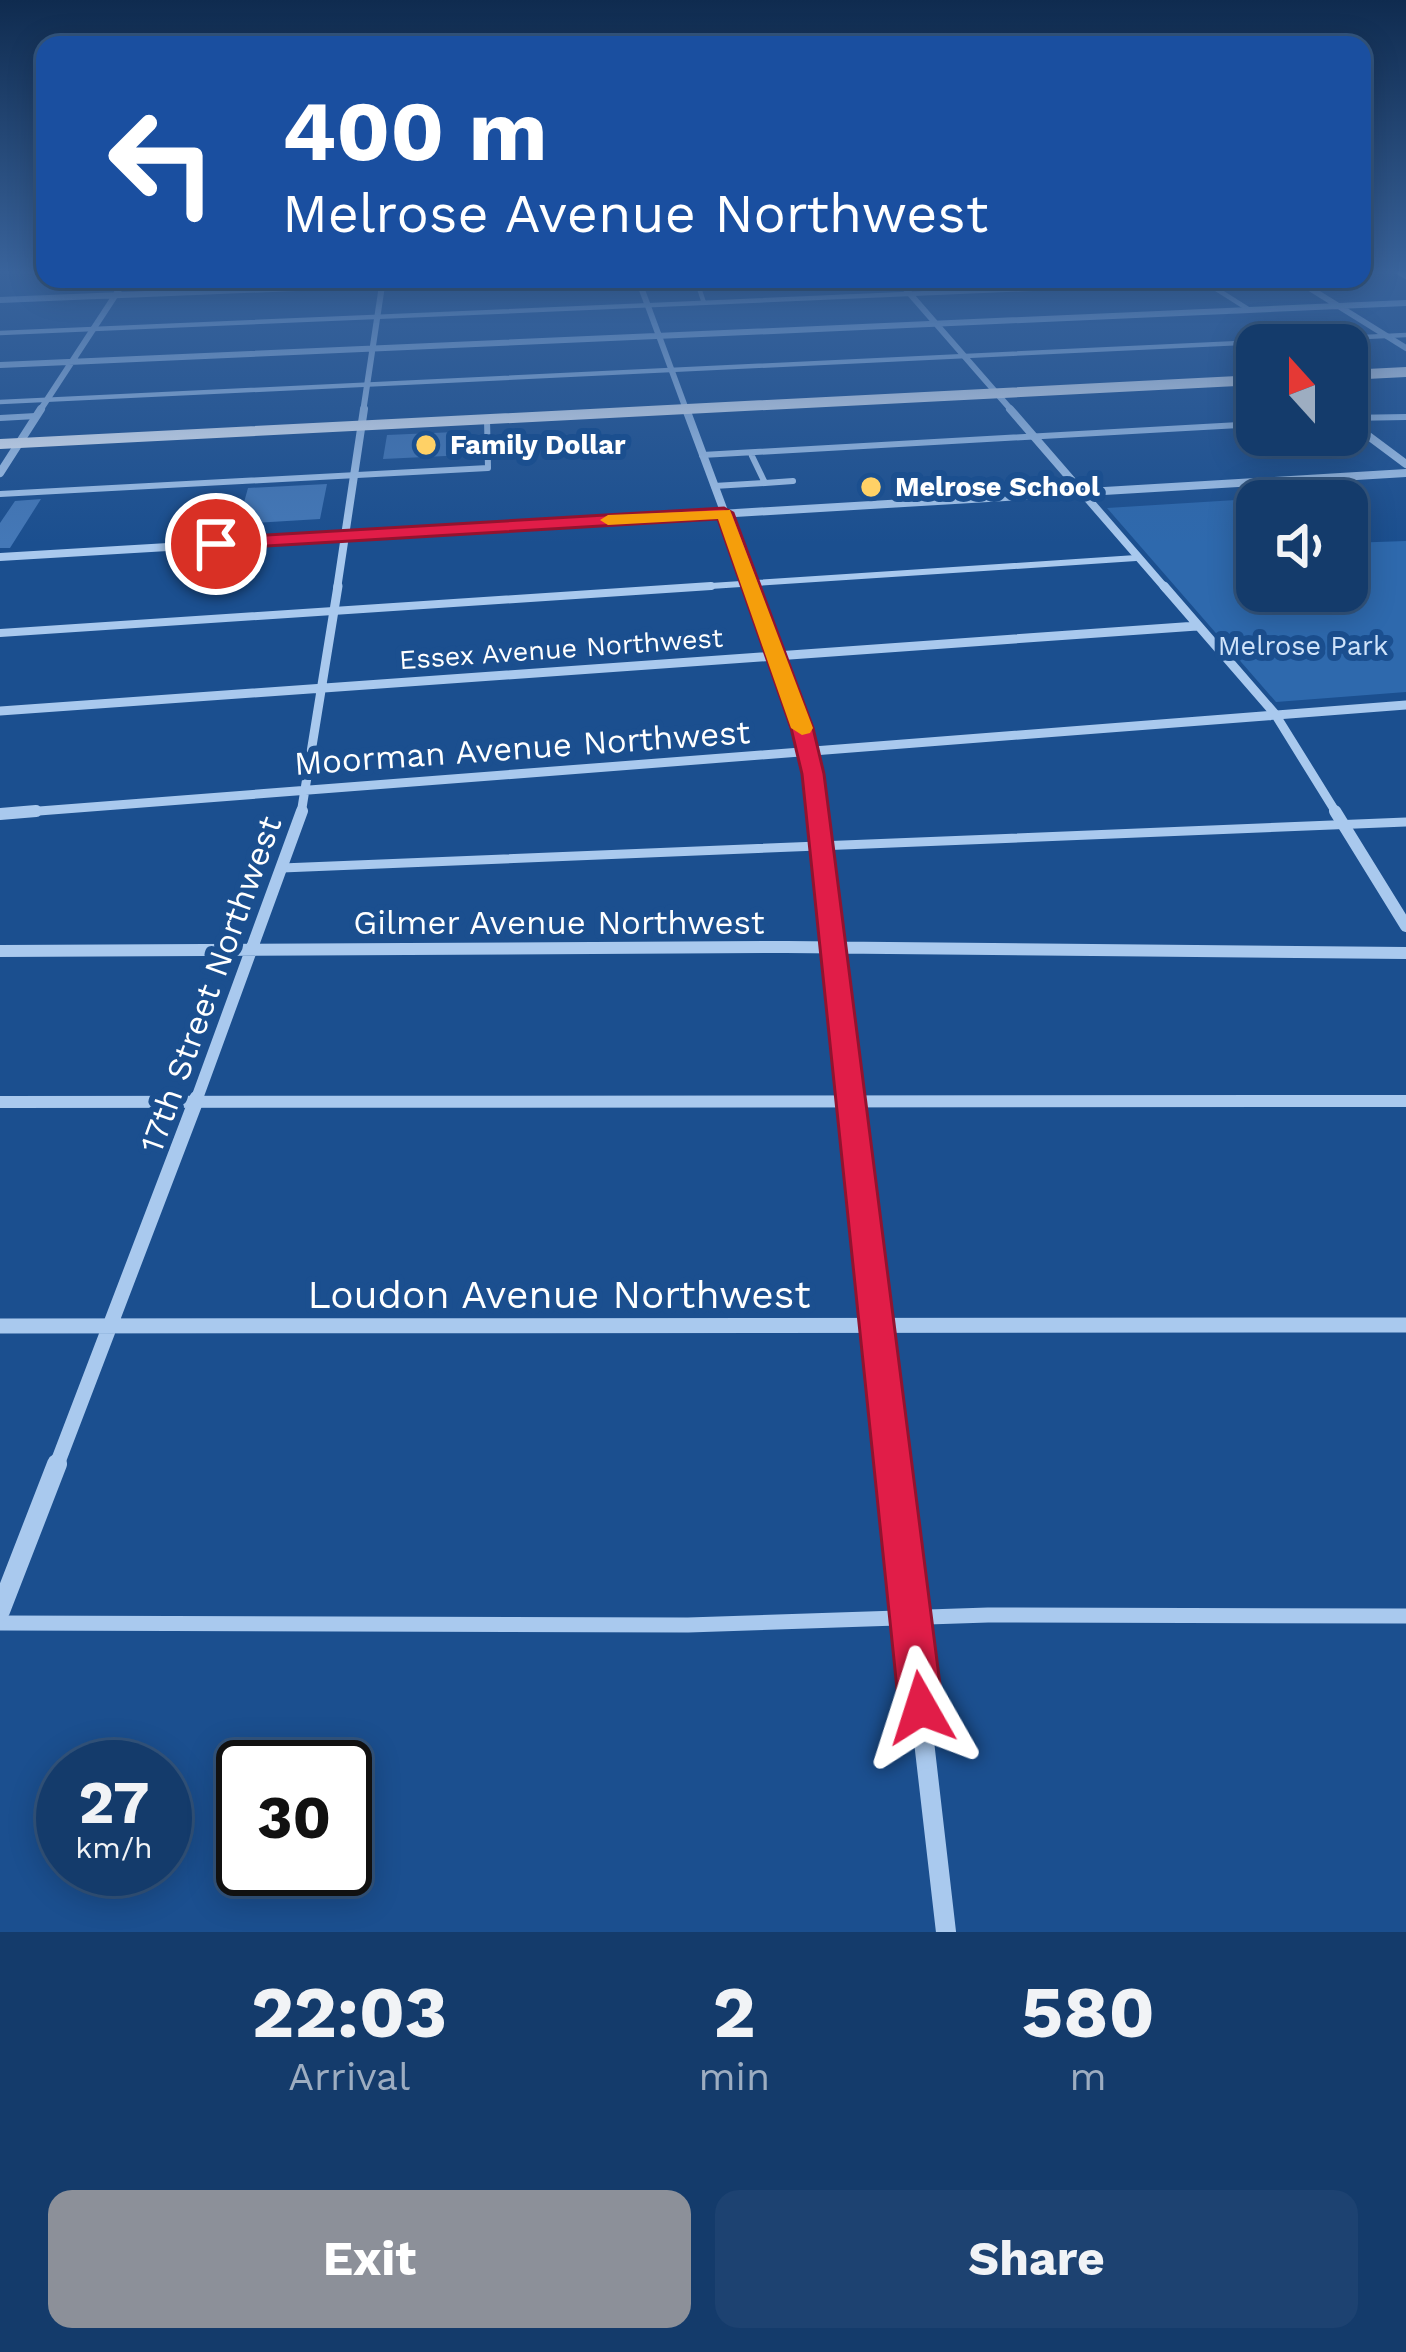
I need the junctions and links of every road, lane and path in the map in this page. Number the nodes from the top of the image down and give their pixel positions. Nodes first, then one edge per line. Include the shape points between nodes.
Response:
1 (68, 362) edge
2 (72, 362) edge
3 (372, 362) edge
4 (670, 362) edge
5 (836, 362) edge
6 (969, 362) edge
7 (0, 365) edge
8 (673, 370) junction
9 (1406, 372) edge
10 (1368, 375) edge
11 (1236, 381) edge
12 (368, 384) junction
13 (994, 393) junction
14 (46, 400) junction
15 (0, 402) edge
16 (683, 409) junction
17 (36, 416) junction
18 (1406, 417) edge
19 (0, 418) edge
20 (1368, 418) edge
21 (487, 419) junction
22 (1236, 425) edge
23 (361, 426) junction
24 (1368, 435) edge
25 (1034, 436) junction
26 (9, 444) edge
27 (702, 454) junction
28 (752, 456) dead end
29 (1406, 464) edge
30 (0, 473) edge
31 (1406, 473) edge
32 (356, 476) junction
33 (794, 482) dead end
34 (766, 483) junction
35 (714, 486) junction
36 (1081, 492) junction
37 (0, 494) edge
38 (724, 513) junction
39 (346, 536) junction
40 (0, 556) edge
41 (1136, 558) junction
42 (750, 584) junction
43 (334, 611) junction
44 (1197, 626) junction
45 (0, 633) edge
46 (776, 655) junction
47 (325, 687) junction
48 (1406, 705) edge
49 (0, 711) edge
50 (1274, 714) junction
51 (808, 752) junction
52 (308, 791) junction
53 (0, 814) edge
54 (1406, 822) edge
55 (1344, 825) junction
56 (823, 846) junction
57 (282, 868) junction
58 (1406, 926) edge
59 (833, 948) junction
60 (250, 950) junction
61 (0, 951) edge
62 (1406, 952) edge
63 (195, 1101) junction
64 (1406, 1101) edge
65 (0, 1102) edge
66 (852, 1102) junction
67 (1406, 1324) edge
68 (0, 1326) edge
69 (108, 1326) junction
70 (878, 1327) junction
71 (0, 1611) edge
72 (1406, 1616) edge
73 (911, 1618) junction
74 (0, 1623) edge
75 (946, 1932) edge

1 - 7 street
2 - 14 street
3 - 12 street, 17th Street Northwest
4 - 8 street
5 - 8 lane
6 - 13 street
8 - 12 lane
8 - 16 street
9 - 10 main road
11 - 13 main road
12 - 14 lane
12 - 23 street, 17th Street Northwest
13 - 16 main road
13 - 25 street
14 - 15 lane
14 - 17 street
16 - 21 main road
16 - 27 street
17 - 19 lane
17 - 26 street
18 - 20 lane
21 - 23 main road
21 - 32 lane via 488,468
22 - 25 lane
23 - 26 main road
23 - 32 street, 17th Street Northwest
24 - 29 street
25 - 27 lane
25 - 36 street
26 - 30 street
27 - 35 street
28 - 34 lane
31 - 36 street
32 - 37 lane
32 - 39 street, 17th Street Northwest
33 - 34 lane
34 - 35 lane
35 - 38 street
36 - 38 street
36 - 41 street
38 - 39 street
38 - 42 street
39 - 40 street
39 - 43 street, 17th Street Northwest
41 - 42 lane
41 - 44 street
42 - 43 lane
42 - 46 street
43 - 45 lane
43 - 47 street, 17th Street Northwest
44 - 46 street, Essex Avenue Northwest
44 - 50 street
46 - 47 street, Essex Avenue Northwest
46 - 51 street
47 - 49 street, Essex Avenue Northwest
47 - 52 street, 17th Street Northwest
48 - 50 street, Moorman Avenue Northwest
50 - 51 street, Moorman Avenue Northwest
50 - 55 street
51 - 52 street, Moorman Avenue Northwest
51 - 56 street
52 - 53 street, Moorman Avenue Northwest
52 - 57 street, 17th Street Northwest
54 - 55 lane
55 - 56 lane
55 - 58 street
56 - 57 lane
56 - 59 street
57 - 60 street, 17th Street Northwest
59 - 60 street, Gilmer Avenue Northwest
59 - 62 street, Gilmer Avenue Northwest
59 - 66 street
60 - 61 street, Gilmer Avenue Northwest
60 - 63 street, 17th Street Northwest
63 - 65 lane
63 - 66 lane
63 - 69 street, 17th Street Northwest
64 - 66 lane
66 - 70 street
67 - 70 street, Loudon Avenue Northwest
68 - 69 street, Loudon Avenue Northwest
69 - 70 street, Loudon Avenue Northwest
69 - 71 street, 17th Street Northwest
70 - 73 street
72 - 73 lane
73 - 74 lane
73 - 75 street

